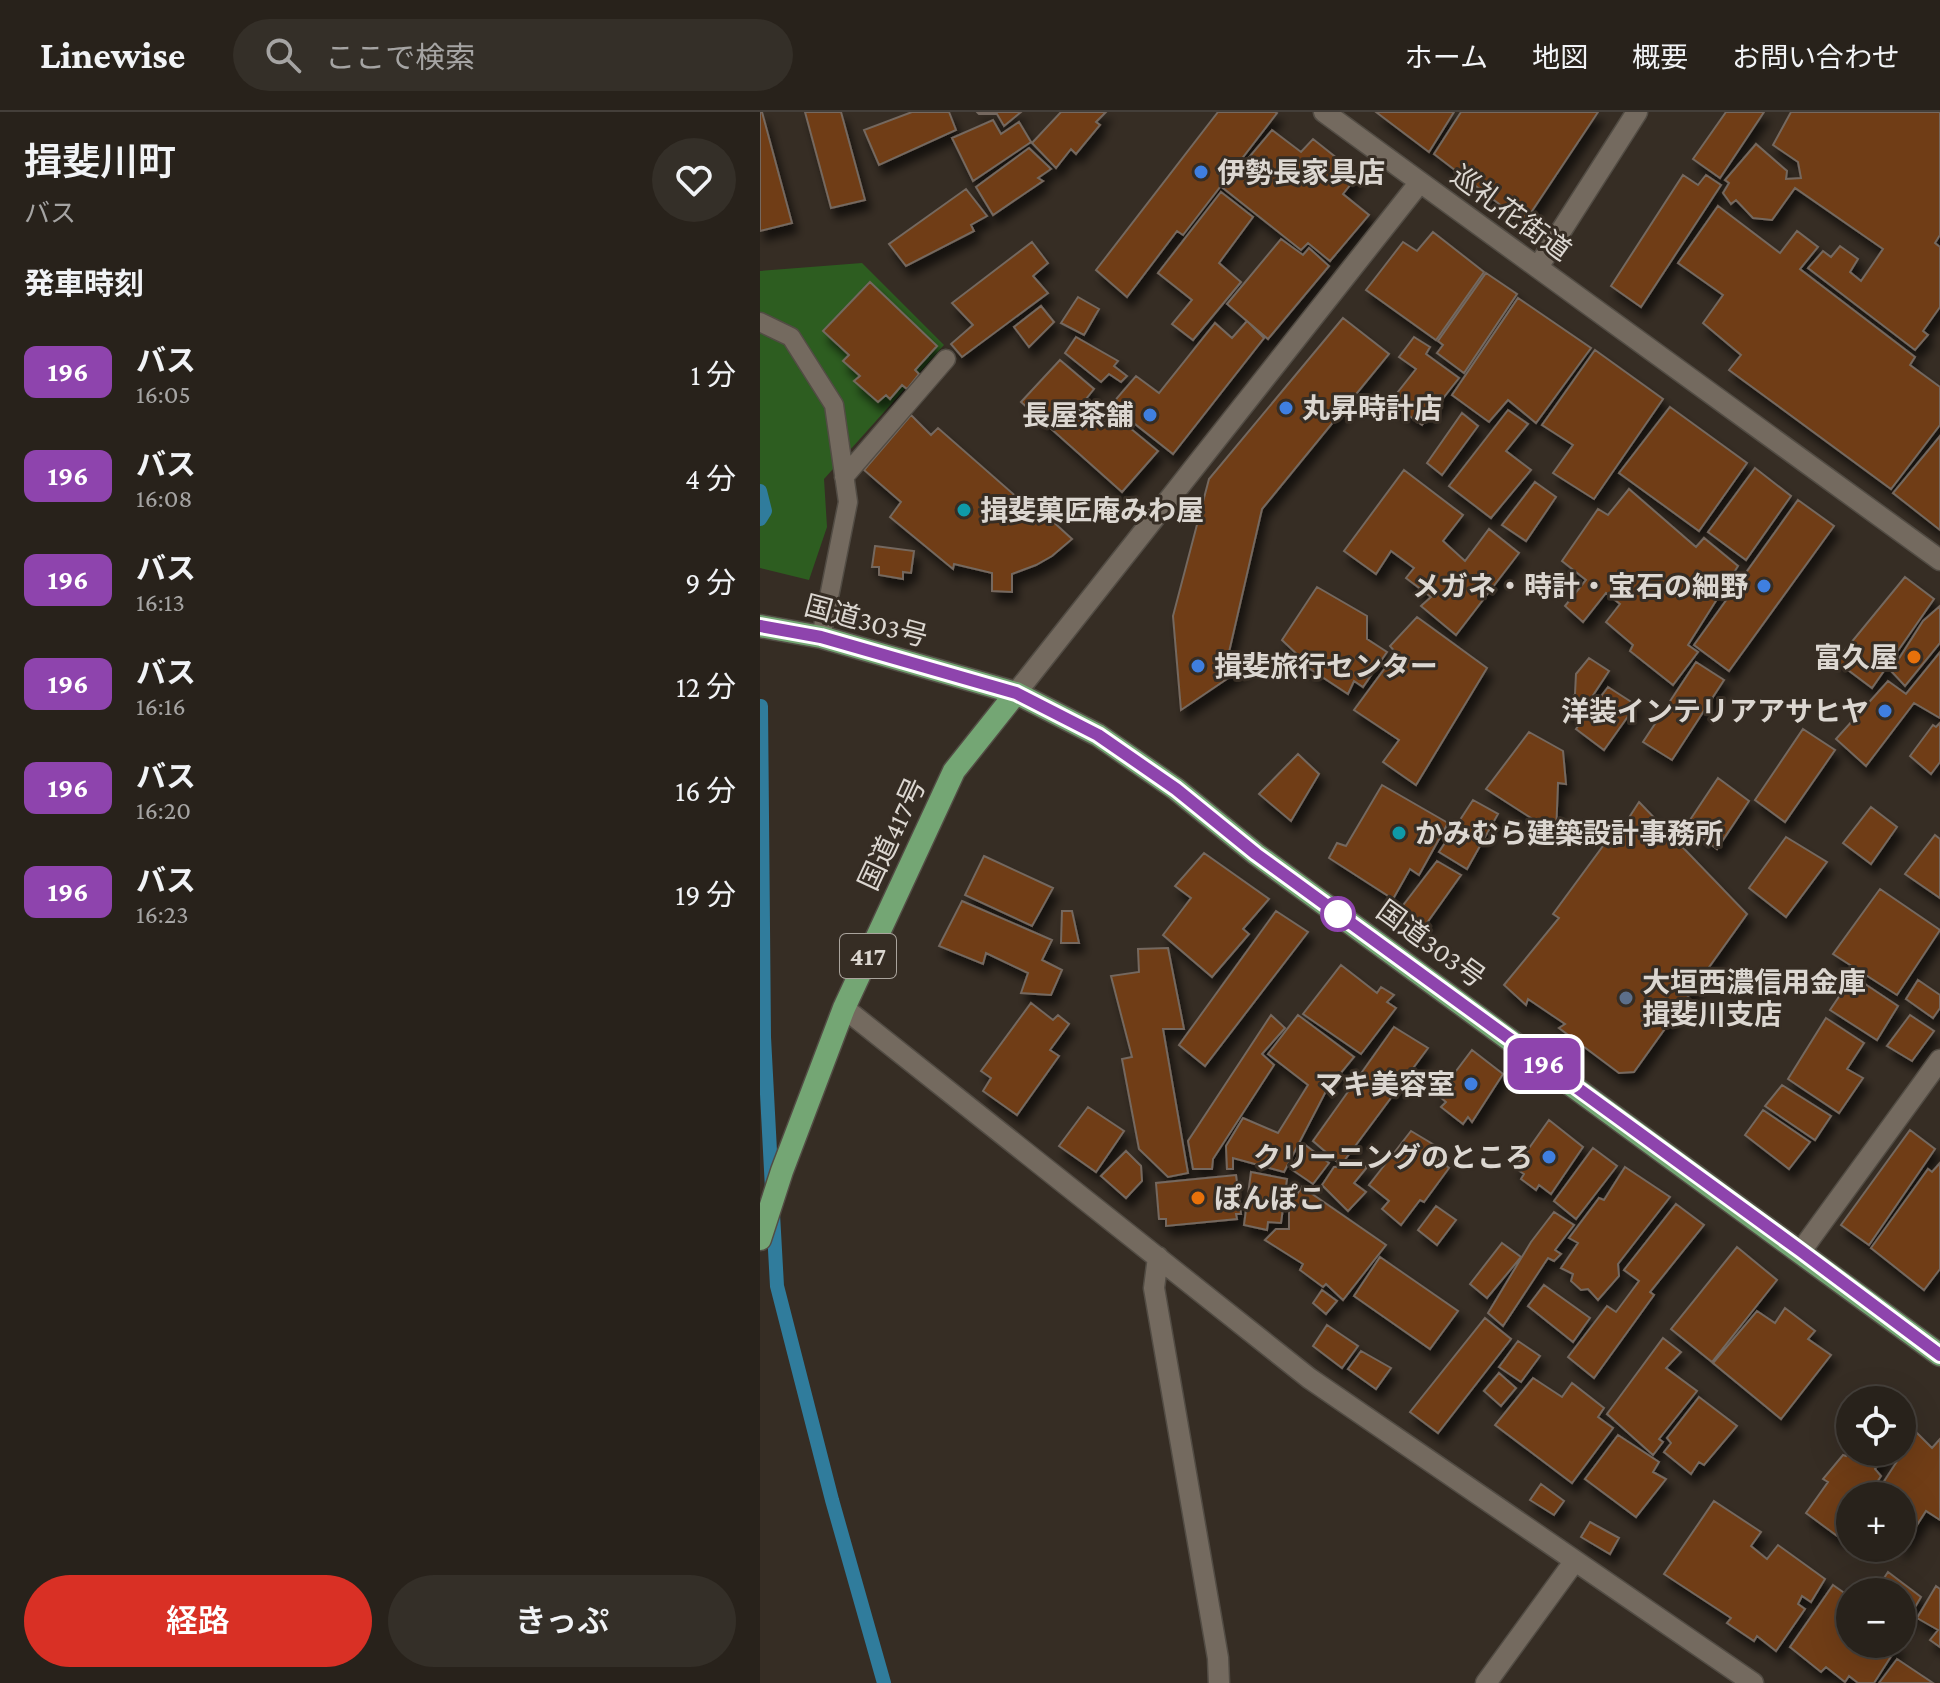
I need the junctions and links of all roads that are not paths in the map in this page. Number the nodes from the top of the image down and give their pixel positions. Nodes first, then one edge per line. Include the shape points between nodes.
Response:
1 (1324, 112) edge
2 (1637, 112) edge
3 (1420, 182) junction
4 (1538, 267) junction
5 (760, 322) edge
6 (946, 359) dead end
7 (844, 477) junction
8 (1940, 560) edge
9 (760, 626) edge
10 (821, 637) junction
11 (1016, 693) junction
12 (844, 1008) junction
13 (1940, 1060) edge
14 (760, 1239) edge
15 (1801, 1251) junction
16 (1158, 1257) junction
17 (1940, 1355) edge
18 (1574, 1562) junction
19 (1219, 1683) edge
20 (1486, 1683) edge
21 (1753, 1683) edge

1 - 3 street
2 - 4 street
3 - 4 street, 巡礼花街道
3 - 11 street, 巡礼花街道
4 - 8 street, 巡礼花街道
5 - 7 lane via 791,337 834,405
6 - 7 lane
7 - 10 lane via 848,502
9 - 10 highway, 国道303号
10 - 11 highway, 国道303号
11 - 12 highway, 国道417号 / 417 via 954,771
11 - 15 highway, 国道303号 via 1098,735 1176,789 1256,854
12 - 14 highway, 国道417号 / 417
12 - 16 street
13 - 15 street
15 - 17 highway, 国道303号
16 - 18 street via 1309,1378
16 - 19 street via 1154,1288
18 - 20 street
18 - 21 street

